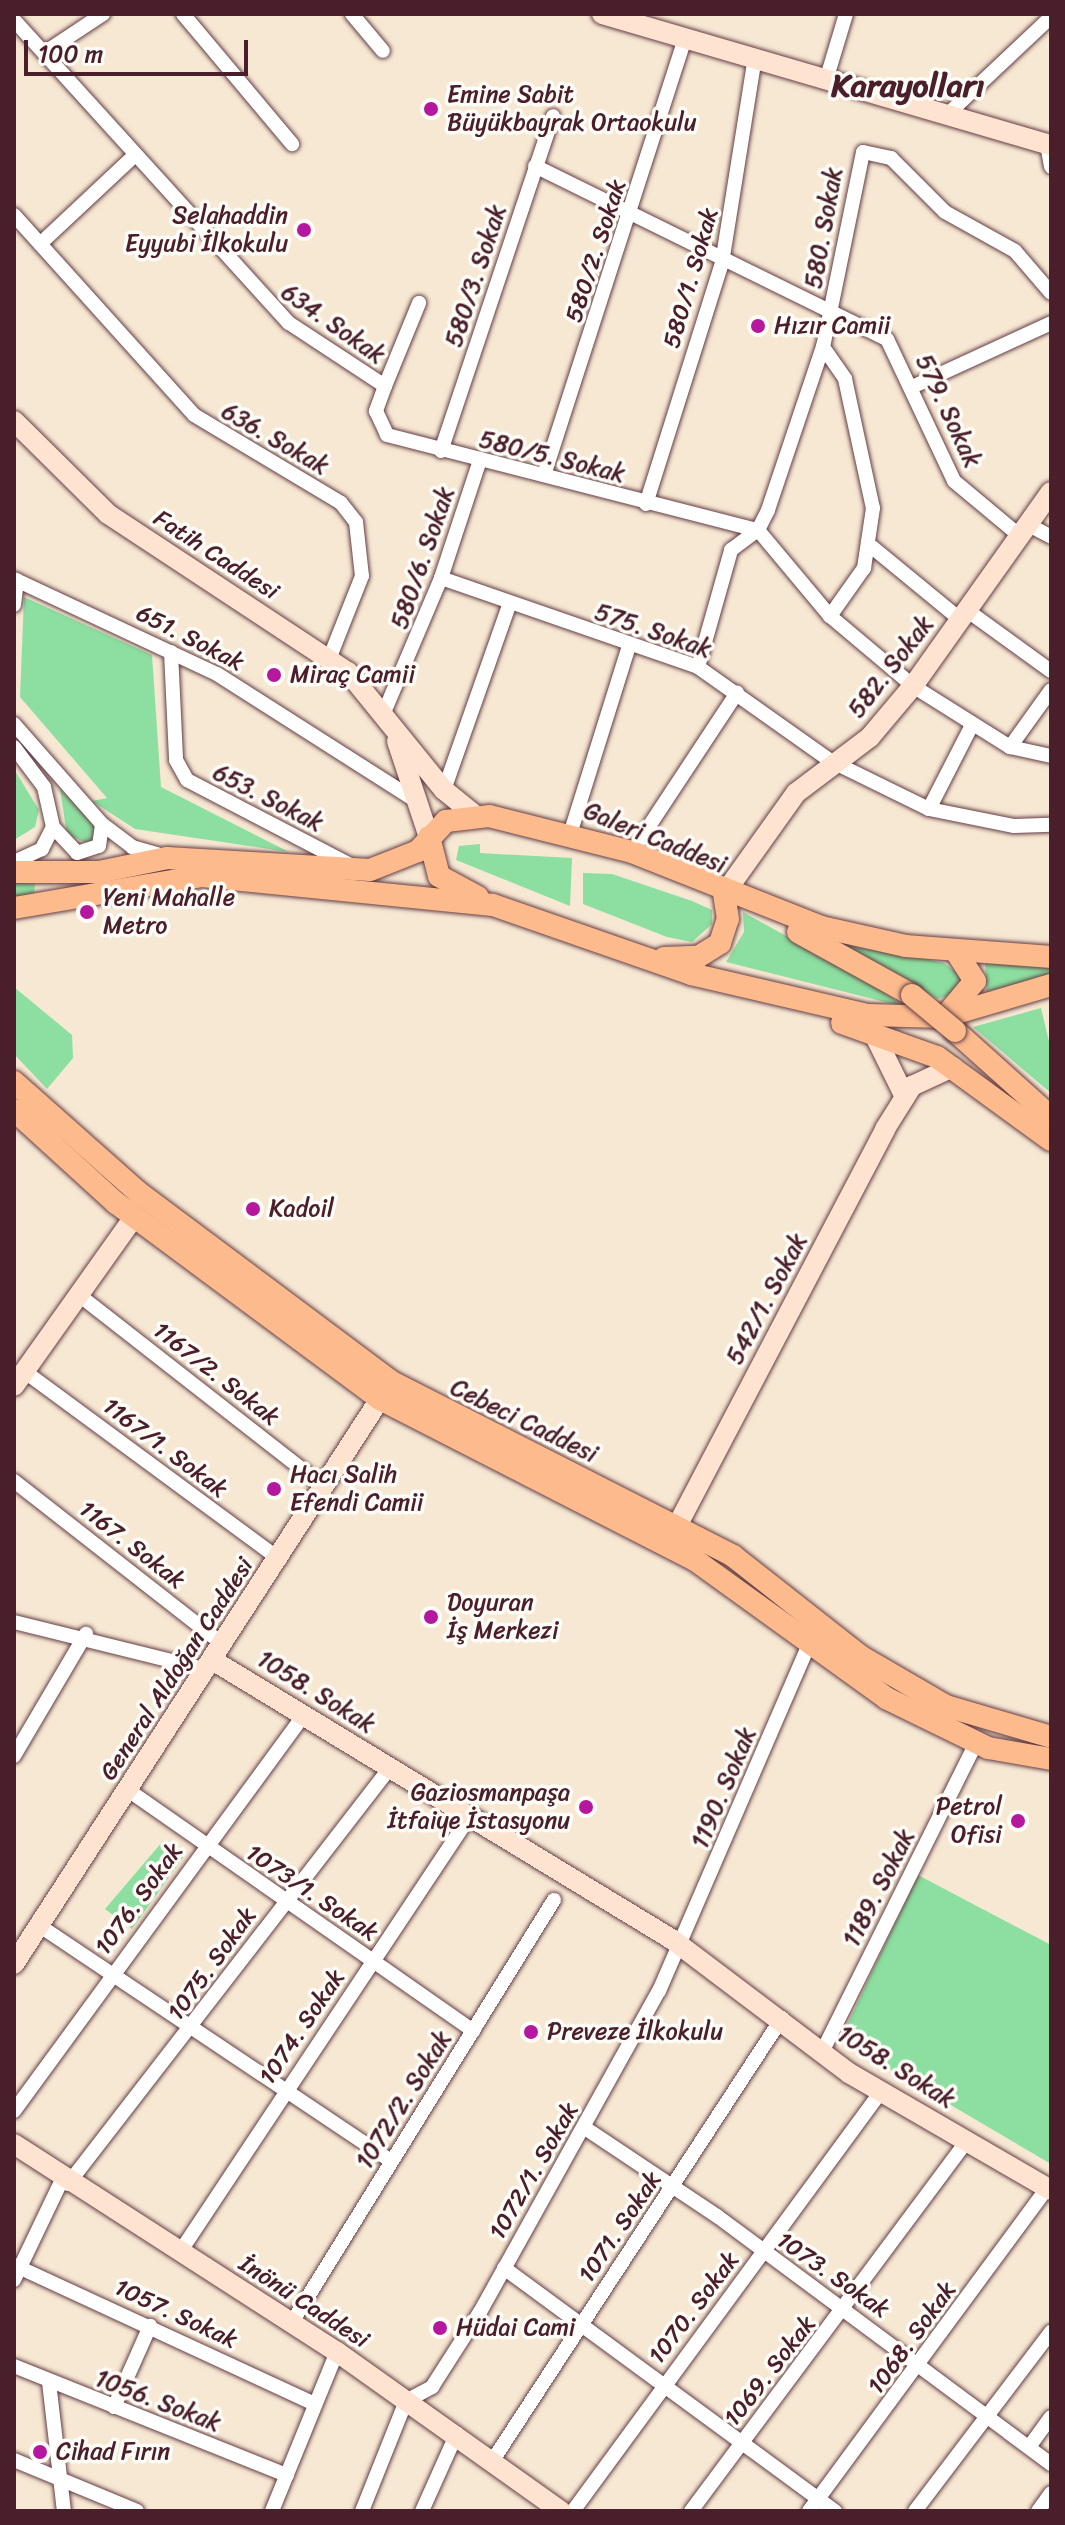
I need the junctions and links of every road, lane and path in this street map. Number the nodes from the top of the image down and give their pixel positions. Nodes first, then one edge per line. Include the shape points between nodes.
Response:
1 (103, 14) edge
2 (183, 14) edge
3 (352, 14) edge
4 (846, 14) edge
5 (612, 16) edge
6 (1051, 17) edge
7 (14, 20) edge
8 (685, 39) junction
9 (383, 51) dead end
10 (44, 53) junction
11 (755, 58) junction
12 (827, 77) junction
13 (949, 113) junction
14 (553, 116) dead end
15 (292, 144) dead end
16 (1049, 144) edge
17 (133, 157) junction
18 (535, 166) junction
19 (1051, 167) edge
20 (14, 215) edge
21 (632, 217) junction
22 (40, 244) junction
23 (722, 263) junction
24 (1051, 293) edge
25 (419, 303) dead end
26 (832, 315) junction
27 (1051, 323) edge
28 (823, 347) junction
29 (385, 386) junction
30 (912, 387) junction
31 (14, 422) edge
32 (441, 451) junction
33 (479, 463) junction
34 (544, 475) junction
35 (1051, 492) edge
36 (646, 504) junction
37 (758, 530) junction
38 (1024, 530) junction
39 (1051, 537) edge
40 (872, 547) junction
41 (441, 578) junction
42 (16, 579) edge
43 (14, 605) edge
44 (509, 605) junction
45 (965, 615) junction
46 (830, 616) junction
47 (629, 646) junction
48 (171, 652) junction
49 (330, 657) junction
50 (698, 667) junction
51 (1051, 671) edge
52 (913, 686) junction
53 (1051, 690) edge
54 (737, 693) junction
55 (390, 717) junction
56 (14, 724) edge
57 (971, 727) junction
58 (14, 747) edge
59 (1010, 747) junction
60 (1051, 756) edge
61 (831, 761) junction
62 (444, 790) junction
63 (418, 803) junction
64 (929, 809) junction
65 (475, 815) junction
66 (102, 824) junction
67 (1051, 825) edge
68 (53, 827) junction
69 (571, 831) junction
70 (429, 837) junction
71 (632, 852) junction
72 (167, 858) junction
73 (14, 862) edge
74 (361, 871) junction
75 (14, 872) edge
76 (724, 894) junction
77 (493, 905) junction
78 (14, 908) edge
79 (761, 909) junction
80 (957, 953) junction
81 (647, 957) junction
82 (1051, 957) edge
83 (1051, 985) edge
84 (790, 999) junction
85 (949, 1024) junction
86 (873, 1032) junction
87 (953, 1067) junction
88 (14, 1082) edge
89 (905, 1097) junction
90 (14, 1110) edge
91 (1051, 1117) edge
92 (1051, 1140) edge
93 (168, 1216) junction
94 (134, 1217) junction
95 (79, 1295) junction
96 (19, 1379) edge
97 (385, 1390) junction
98 (14, 1481) edge
99 (326, 1488) junction
100 (672, 1536) junction
101 (280, 1560) junction
102 (14, 1622) edge
103 (86, 1634) junction
104 (808, 1646) junction
105 (215, 1659) junction
106 (304, 1715) junction
107 (1051, 1737) edge
108 (976, 1743) junction
109 (15, 1754) edge
110 (1051, 1759) edge
111 (389, 1769) junction
112 (128, 1790) junction
113 (465, 1822) junction
114 (204, 1847) junction
115 (560, 1889) junction
116 (284, 1903) junction
117 (40, 1926) junction
118 (682, 1947) junction
119 (373, 1961) junction
120 (14, 1964) edge
121 (111, 1976) junction
122 (782, 2018) junction
123 (473, 2031) junction
124 (190, 2032) junction
125 (822, 2052) junction
126 (284, 2091) junction
127 (880, 2093) junction
128 (14, 2111) edge
129 (585, 2128) junction
130 (967, 2141) junction
131 (14, 2144) edge
132 (391, 2161) junction
133 (65, 2182) junction
134 (674, 2187) junction
135 (1049, 2189) edge
136 (180, 2252) junction
137 (763, 2254) junction
138 (504, 2268) junction
139 (16, 2271) edge
140 (844, 2310) junction
141 (583, 2323) junction
142 (291, 2324) junction
143 (150, 2326) junction
144 (1051, 2332) edge
145 (337, 2352) junction
146 (14, 2366) edge
147 (920, 2366) junction
148 (49, 2382) junction
149 (665, 2383) junction
150 (406, 2401) junction
151 (312, 2403) junction
152 (114, 2407) junction
153 (986, 2416) junction
154 (1051, 2417) edge
155 (457, 2433) junction
156 (743, 2442) junction
157 (1029, 2447) junction
158 (14, 2460) edge
159 (493, 2460) junction
160 (1051, 2464) edge
161 (287, 2475) junction
162 (62, 2480) junction
163 (1051, 2493) edge
164 (814, 2505) edge
165 (550, 2507) edge
166 (275, 2510) edge
167 (64, 2511) edge
168 (137, 2511) edge
169 (362, 2511) edge
170 (422, 2511) edge
171 (573, 2511) edge
172 (691, 2511) edge
173 (835, 2511) edge
174 (915, 2511) edge
175 (1038, 2511) edge

1 - 10 street
2 - 15 street
3 - 9 street
4 - 12 street
5 - 8 street
6 - 13 street
7 - 10 street, 634. Sokak
8 - 11 street
8 - 21 street, 580/2. Sokak
10 - 17 street, 634. Sokak
11 - 12 street
11 - 23 street, 580/1. Sokak
12 - 13 street
13 - 16 street
14 - 18 street, 580/3. Sokak
16 - 19 street
17 - 22 street
17 - 29 street, 634. Sokak via 270,310
18 - 21 street, 579. Sokak
18 - 32 street, 580/3. Sokak
20 - 22 street, 636. Sokak
21 - 23 street, 579. Sokak
21 - 34 street, 580/2. Sokak
22 - 49 street, 636. Sokak via 194,415 341,503 356,522 362,576
23 - 26 street, 579. Sokak
23 - 36 street, 580/1. Sokak
24 - 26 street, 580. Sokak via 1015,251 945,212 891,158 863,152
25 - 29 street, 634. Sokak
26 - 28 street, 580. Sokak
26 - 30 street, 579. Sokak via 887,339
27 - 30 street
28 - 37 street, 580. Sokak
28 - 40 street via 845,379 856,419
29 - 32 street, 580/5. Sokak via 376,411 380,427
30 - 38 street, 579. Sokak via 954,481
31 - 49 street, Fatih Caddesi via 108,514
32 - 33 street, 580/5. Sokak
33 - 34 street, 580/5. Sokak
33 - 41 street, 580/6. Sokak
34 - 36 street, 580/5. Sokak
35 - 38 street, 582. Sokak
36 - 37 street, 580/5. Sokak
37 - 46 street
37 - 50 street, 580. Sokak via 731,550
38 - 39 street, 579. Sokak
38 - 45 street, 582. Sokak
40 - 45 street
40 - 46 street
41 - 44 street, 575. Sokak
41 - 55 street, 580/6. Sokak
42 - 43 street
42 - 48 street, 651. Sokak
44 - 47 street, 575. Sokak
44 - 62 street
45 - 51 street
45 - 52 street, 582. Sokak
46 - 52 street
47 - 50 street, 575. Sokak
47 - 69 street
48 - 63 street, 651. Sokak via 383,774
48 - 74 street, 653. Sokak via 176,760 187,780
49 - 55 street, Fatih Caddesi
50 - 54 street, 575. Sokak
52 - 57 street
52 - 61 street, 582. Sokak via 870,737
53 - 59 street
54 - 61 street, 575. Sokak
54 - 71 street
55 - 62 street, Fatih Caddesi
55 - 63 street, Fatih Caddesi
56 - 66 street
57 - 59 street
57 - 64 street
58 - 68 street via 44,787
59 - 60 street
61 - 64 street, 575. Sokak
61 - 76 street, 582. Sokak via 796,793
62 - 65 street, Fatih Caddesi
63 - 70 street, Fatih Caddesi
64 - 67 street, 575. Sokak via 1014,826
65 - 69 main road, Galeri Caddesi
65 - 70 main road, Galeri Caddesi via 446,821
66 - 68 street via 99,846 77,853
66 - 72 street via 132,847
68 - 73 street via 42,849
69 - 71 main road, Galeri Caddesi
70 - 74 main road, Galeri Caddesi via 395,864
70 - 77 main road via 439,876
71 - 76 main road, Galeri Caddesi
72 - 74 main road, Galeri Caddesi
72 - 75 main road, Galeri Caddesi via 99,872
76 - 79 main road, Galeri Caddesi
76 - 81 main road via 726,930 712,950
77 - 78 main road via 177,876
77 - 81 main road
79 - 80 main road, Galeri Caddesi
79 - 85 main road, bridge via 912,995
80 - 82 main road, Galeri Caddesi
80 - 85 main road via 975,981
81 - 84 main road
83 - 85 main road
84 - 85 main road
84 - 86 main road
85 - 91 main road
86 - 87 main road
86 - 89 street
87 - 89 street via 926,1074
87 - 92 main road
88 - 93 main road, Cebeci Caddesi
89 - 100 street, 542/1. Sokak
90 - 94 main road, Cebeci Caddesi
93 - 94 main road
93 - 97 main road, Cebeci Caddesi
94 - 95 street
94 - 97 main road, Cebeci Caddesi
95 - 96 street
95 - 99 street, 1167/2. Sokak
96 - 101 street, 1167/1. Sokak
97 - 99 street, General Aldoğan Caddesi
97 - 100 main road, Cebeci Caddesi
98 - 105 street, 1167. Sokak
99 - 101 street, General Aldoğan Caddesi
100 - 104 main road, Cebeci Caddesi
100 - 107 main road, Cebeci Caddesi via 733,1556 849,1649 915,1688 970,1716
101 - 105 street, General Aldoğan Caddesi
102 - 103 street
103 - 105 street
103 - 109 street
104 - 108 main road, Cebeci Caddesi via 886,1698
104 - 118 street, 1190. Sokak
105 - 106 street, 1058. Sokak
105 - 112 street, General Aldoğan Caddesi
106 - 111 street, 1058. Sokak
106 - 114 street, 1076. Sokak
108 - 110 main road, Cebeci Caddesi
108 - 125 street, 1189. Sokak
111 - 113 street, 1058. Sokak
111 - 116 street, 1075. Sokak
112 - 114 street, 1073/1. Sokak
112 - 117 street, General Aldoğan Caddesi
113 - 115 street, 1058. Sokak
113 - 119 street, 1074. Sokak
114 - 116 street, 1073/1. Sokak
114 - 121 street, 1076. Sokak
115 - 118 street, 1058. Sokak
115 - 123 street, 1072/2. Sokak
116 - 119 street, 1073/1. Sokak
116 - 124 street, 1075. Sokak
117 - 120 street, General Aldoğan Caddesi
117 - 121 street
118 - 122 street, 1058. Sokak
118 - 129 street, 1072/1. Sokak
119 - 123 street, 1073/1. Sokak
119 - 126 street, 1074. Sokak
121 - 124 street
121 - 128 street, 1076. Sokak
122 - 125 street, 1058. Sokak
122 - 134 street, 1071. Sokak
123 - 132 street, 1072/2. Sokak
124 - 126 street
124 - 133 street, 1075. Sokak
125 - 127 street, 1058. Sokak
126 - 132 street
126 - 136 street, 1074. Sokak
127 - 130 street, 1058. Sokak
127 - 137 street, 1070. Sokak
129 - 134 street, 1073. Sokak
129 - 138 street, 1072/1. Sokak
130 - 135 street, 1058. Sokak
130 - 140 street, 1069. Sokak
131 - 133 street, İnönü Caddesi
132 - 142 street, 1072/2. Sokak
133 - 136 street, İnönü Caddesi
133 - 139 street, 1075. Sokak
134 - 137 street, 1073. Sokak
134 - 141 street, 1071. Sokak
135 - 147 street, 1068. Sokak
136 - 142 street, İnönü Caddesi
137 - 140 street, 1073. Sokak
137 - 149 street, 1070. Sokak
138 - 141 street
138 - 150 street, 1072/1. Sokak via 432,2387
139 - 143 street, 1057. Sokak
140 - 147 street, 1073. Sokak
140 - 156 street, 1069. Sokak
141 - 149 street
141 - 159 street, 1071. Sokak
142 - 145 street, İnönü Caddesi
143 - 151 street, 1057. Sokak
143 - 152 street
144 - 153 street
145 - 150 street, İnönü Caddesi
145 - 151 street
146 - 148 street, 1056. Sokak
147 - 153 street, 1073. Sokak
147 - 164 street, 1068. Sokak
148 - 152 street, 1056. Sokak
148 - 162 street
149 - 156 street
149 - 171 street, 1070. Sokak
150 - 155 street, İnönü Caddesi
150 - 169 street
151 - 161 street
152 - 161 street, 1056. Sokak
153 - 157 street, 1073. Sokak
153 - 174 street
154 - 157 street
155 - 159 street, İnönü Caddesi
155 - 170 street
156 - 164 street
156 - 172 street, 1069. Sokak
157 - 160 street, 1073. Sokak
158 - 162 street
159 - 165 street, İnönü Caddesi
161 - 166 street
162 - 167 street
162 - 168 street
163 - 175 street
164 - 173 street

